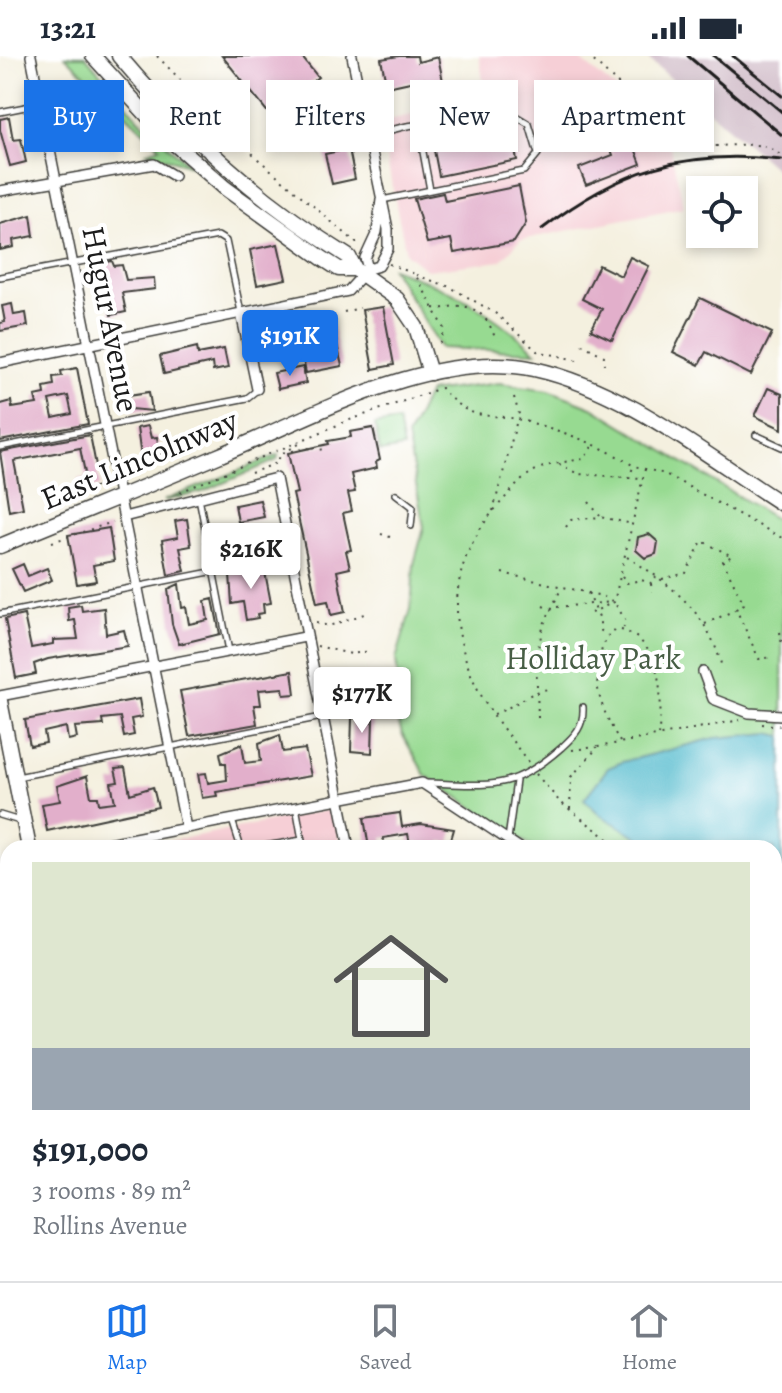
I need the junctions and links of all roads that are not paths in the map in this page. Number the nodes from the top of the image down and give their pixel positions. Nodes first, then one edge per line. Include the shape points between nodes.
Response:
1 (31, 56) edge
2 (93, 56) edge
3 (119, 56) edge
4 (352, 56) edge
5 (36, 80) edge
6 (356, 80) edge
7 (24, 107) edge
8 (0, 112) edge
9 (518, 117) edge
10 (50, 152) edge
11 (370, 152) edge
12 (423, 152) edge
13 (174, 176) dead end
14 (56, 180) junction
15 (430, 190) junction
16 (0, 191) edge
17 (381, 200) junction
18 (73, 263) junction
19 (362, 271) junction
20 (0, 277) edge
21 (241, 313) junction
22 (89, 343) junction
23 (0, 363) edge
24 (430, 373) junction
25 (257, 389) joint
26 (106, 426) junction
27 (756, 435) dead end
28 (0, 447) edge
29 (782, 447) edge
30 (396, 494) dead end
31 (120, 497) junction
32 (199, 498) junction
33 (782, 504) edge
34 (119, 520) junction
35 (411, 526) dead end
36 (0, 546) edge
37 (290, 556) junction
38 (213, 572) junction
39 (137, 587) junction
40 (0, 614) edge
41 (306, 642) junction
42 (230, 652) junction
43 (153, 667) junction
44 (703, 672) dead end
45 (0, 698) edge
46 (583, 707) dead end
47 (782, 715) edge
48 (322, 717) junction
49 (169, 747) junction
50 (5, 749) edge
51 (16, 777) junction
52 (516, 781) junction
53 (422, 783) junction
54 (338, 798) junction
55 (296, 806) junction
56 (0, 815) edge
57 (232, 819) junction
58 (24, 822) junction
59 (186, 828) junction
60 (27, 840) edge
61 (124, 840) edge
62 (239, 840) edge
63 (302, 840) edge
64 (347, 840) edge
65 (503, 840) edge
66 (509, 840) edge

1 - 5 street, Hugur Avenue
2 - 19 main road via 168,138 225,188 330,264
3 - 19 main road via 205,146
4 - 6 street
7 - 8 lane
9 - 15 lane via 529,124 538,154 524,171
10 - 14 street, Hugur Avenue
11 - 17 street
12 - 15 lane
13 - 14 street via 154,164
14 - 16 street
14 - 18 street, Hugur Avenue
15 - 17 lane
17 - 19 street via 377,232
17 - 19 street via 388,249 379,266
18 - 20 lane
18 - 21 lane via 223,238
18 - 22 street, Hugur Avenue
19 - 21 street via 342,293
19 - 24 main road via 407,310
21 - 22 street
21 - 25 street
22 - 23 street
22 - 26 street, Hugur Avenue
24 - 31 main road, East Lincolnway
24 - 33 main road, East Lincolnway via 508,366 575,381 634,410
25 - 26 lane via 247,398
26 - 28 lane
26 - 31 street, Hugur Avenue
27 - 29 lane
30 - 35 lane via 413,507
31 - 34 street, Hugur Avenue
31 - 36 main road, East Lincolnway
32 - 34 street
32 - 37 street via 276,478
32 - 38 lane
34 - 39 street, Hugur Avenue
37 - 38 lane
37 - 41 street
38 - 39 lane
38 - 42 lane
39 - 40 lane
39 - 43 street, Hugur Avenue
41 - 42 street
41 - 48 street
42 - 43 street
43 - 45 street
43 - 49 street, Hugur Avenue
44 - 47 street via 713,699 749,713
45 - 50 main road
46 - 52 lane via 580,729
48 - 49 lane
48 - 54 street
49 - 51 lane
49 - 59 street, Hugur Avenue
50 - 51 main road
51 - 58 main road
52 - 53 lane
52 - 66 lane
53 - 54 street
53 - 65 street
54 - 55 street
54 - 64 street
55 - 57 street
55 - 63 lane
56 - 58 lane
57 - 59 street
57 - 62 lane
58 - 60 main road
59 - 61 street

